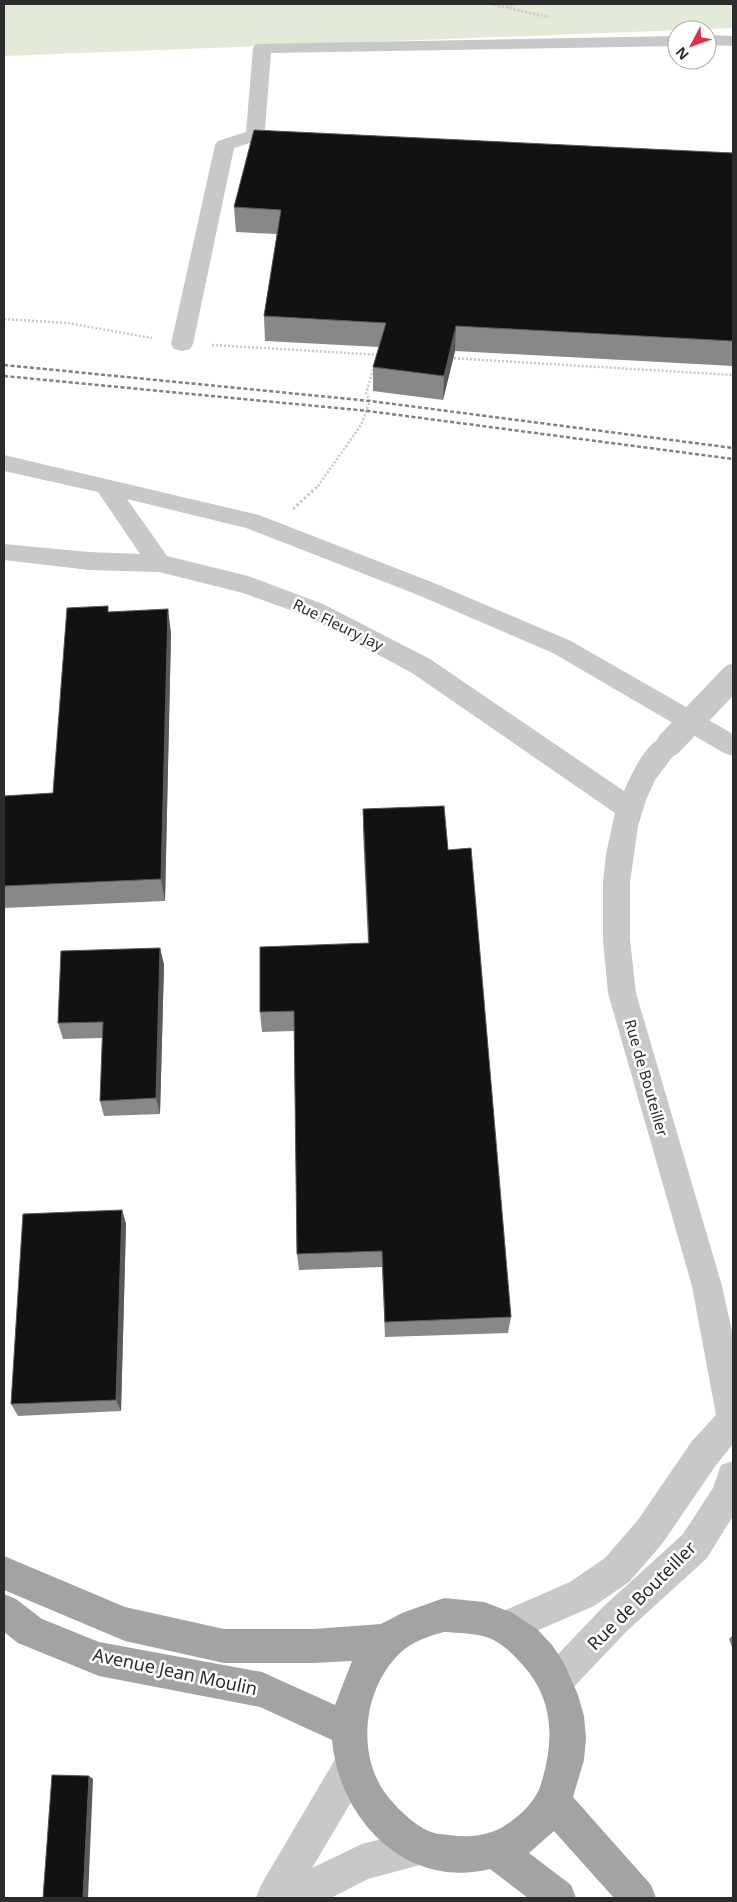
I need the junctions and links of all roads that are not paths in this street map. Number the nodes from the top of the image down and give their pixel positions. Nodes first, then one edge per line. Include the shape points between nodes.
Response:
1 (717, 40) edge
2 (667, 41) edge
3 (733, 41) edge
4 (255, 136) junction
5 (305, 138) edge
6 (182, 344) road end
7 (4, 463) edge
8 (106, 486) junction
9 (4, 552) edge
10 (159, 563) junction
11 (733, 677) edge
12 (733, 746) edge
13 (630, 809) junction
14 (733, 1421) edge
15 (733, 1477) edge
16 (4, 1573) edge
17 (4, 1611) edge
18 (506, 1627) junction
19 (388, 1641) junction
20 (556, 1681) junction
21 (348, 1728) junction
22 (353, 1764) junction
23 (553, 1802) junction
24 (420, 1848) junction
25 (496, 1851) junction
26 (274, 1898) edge
27 (294, 1898) edge
28 (558, 1898) edge
29 (638, 1898) edge

1 - 3 street
2 - 4 street via 262,48
4 - 5 street
4 - 6 street via 226,146
7 - 8 street
8 - 10 street
8 - 12 street via 251,522 426,589 562,646
9 - 10 street, Rue Fleury Jay via 89,561
10 - 13 street, Rue Fleury Jay via 248,585 315,610 421,666
11 - 13 street, Rue de Bouteiller, bridge via 654,761
13 - 14 street, Rue de Bouteiller via 618,860 614,920 622,993 707,1286
14 - 18 street, Rue de Bouteiller via 704,1454 650,1532 617,1570 582,1594
15 - 20 street, Rue de Bouteiller via 727,1496 695,1546 614,1620
16 - 19 main road via 125,1624 224,1646 314,1646
17 - 21 main road, Avenue Jean Moulin via 30,1631 99,1658 262,1690
18 - 19 main road via 475,1617 444,1615 414,1623
18 - 20 main road via 534,1650
19 - 21 main road via 368,1665 354,1695
20 - 23 main road via 568,1721 567,1763
21 - 22 main road
22 - 24 main road via 366,1797 388,1825
22 - 26 street
23 - 25 main road via 529,1832
23 - 29 main road
24 - 25 main road via 458,1856
24 - 27 street via 362,1862
25 - 28 main road

